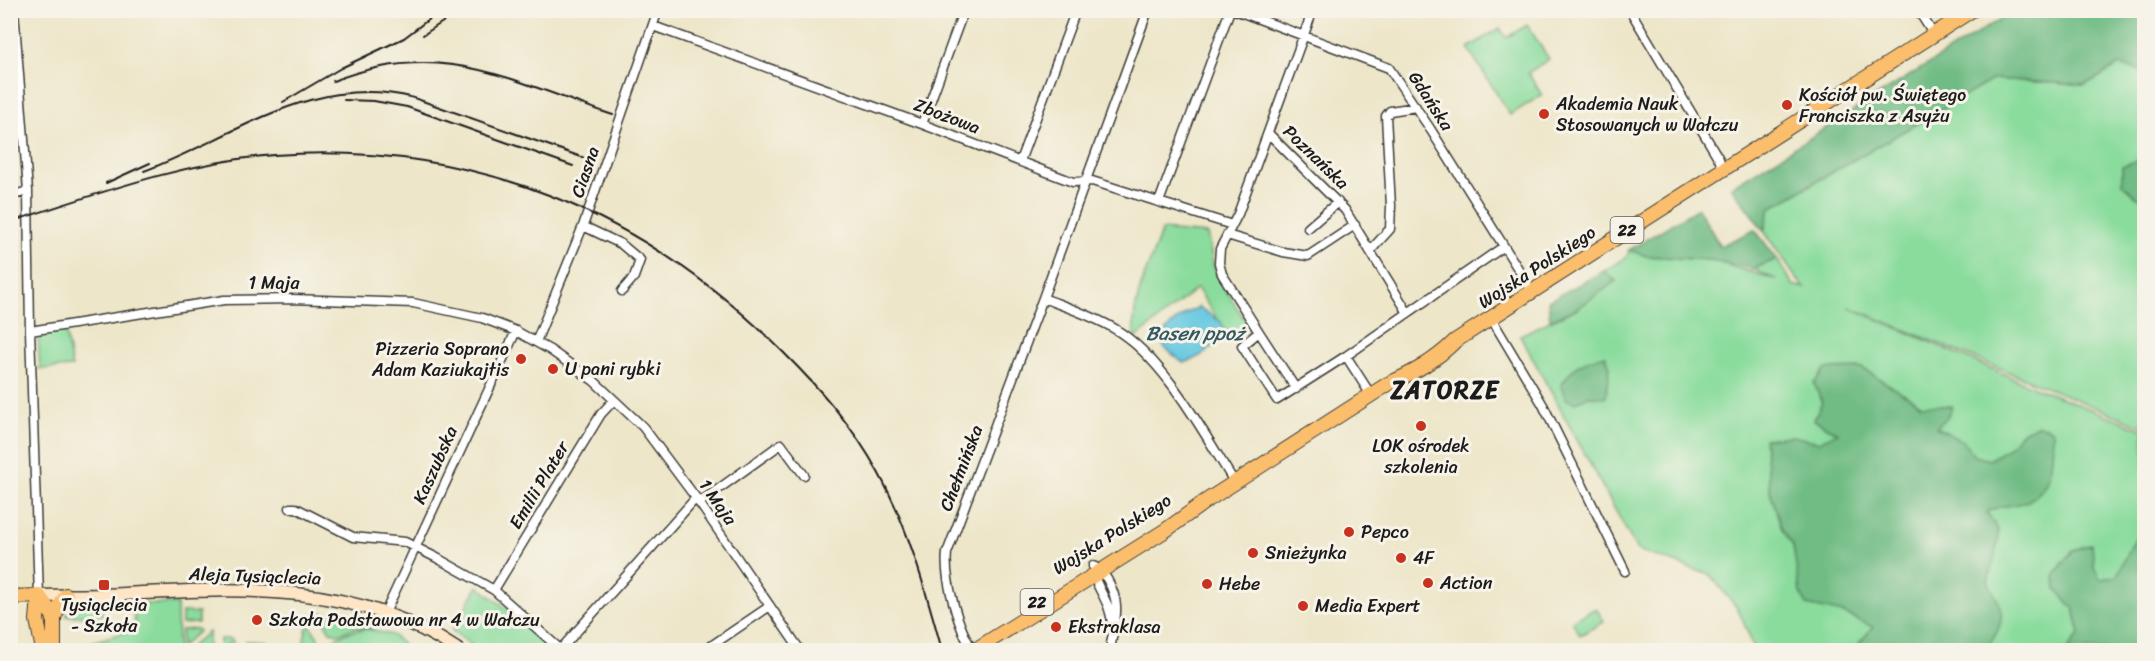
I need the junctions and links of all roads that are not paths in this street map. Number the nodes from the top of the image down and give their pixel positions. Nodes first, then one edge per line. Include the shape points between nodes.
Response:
1 (14, 10) edge
2 (658, 10) edge
3 (964, 10) edge
4 (1076, 10) edge
5 (1148, 10) edge
6 (1230, 10) edge
7 (1235, 10) edge
8 (1313, 10) edge
9 (1630, 10) edge
10 (1918, 10) edge
11 (1972, 10) edge
12 (652, 26) junction
13 (1934, 35) junction
14 (1304, 36) junction
15 (1416, 107) junction
16 (922, 124) junction
17 (1269, 134) junction
18 (1020, 161) junction
19 (1723, 170) junction
20 (1085, 182) junction
21 (28, 191) junction
22 (10, 196) edge
23 (1160, 202) junction
24 (1338, 202) junction
25 (1232, 225) junction
26 (1355, 225) junction
27 (583, 226) junction
28 (1308, 228) dead end
29 (1227, 235) junction
30 (1503, 247) junction
31 (1370, 251) junction
32 (622, 291) dead end
33 (1532, 291) junction
34 (1043, 298) junction
35 (1408, 313) junction
36 (1491, 318) junction
37 (30, 331) junction
38 (516, 331) junction
39 (1259, 332) junction
40 (536, 342) junction
41 (1346, 356) junction
42 (1296, 389) junction
43 (1371, 395) junction
44 (614, 400) junction
45 (804, 475) dead end
46 (1235, 483) junction
47 (697, 501) junction
48 (290, 508) dead end
49 (416, 547) junction
50 (1096, 571) junction
51 (1625, 571) dead end
52 (494, 590) junction
53 (1070, 591) junction
54 (1101, 592) junction
55 (66, 595) junction
56 (39, 596) junction
57 (10, 597) edge
58 (770, 606) junction
59 (385, 613) junction
60 (54, 617) junction
61 (1112, 634) junction
62 (978, 648) edge
63 (561, 650) edge
64 (43, 651) edge
65 (54, 651) edge
66 (458, 651) edge
67 (705, 651) edge
68 (800, 651) edge
69 (1110, 651) edge

1 - 21 street
2 - 12 street, Ciasna
3 - 16 street
4 - 18 street
5 - 20 street, Chełmińska
6 - 23 street
7 - 14 street, Gdańska
8 - 14 street
9 - 19 street
10 - 13 street
11 - 13 main road, Wojska Polskiego / 22
12 - 16 street, Zbożowa
12 - 27 street, Ciasna
13 - 19 main road, Wojska Polskiego / 22
14 - 15 street, Gdańska via 1389,68
14 - 17 street
15 - 30 street, Gdańska
15 - 31 street via 1390,111 1386,116 1390,229
16 - 18 street, Zbożowa
17 - 24 street, Poznańska
17 - 25 street, Poznańska
18 - 20 street, Zbożowa via 1073,182
19 - 33 main road, Wojska Polskiego / 22
20 - 23 street, Zbożowa
20 - 34 street, Chełmińska
21 - 22 street
21 - 37 street
23 - 25 street, Zbożowa
24 - 26 street, Poznańska
24 - 28 street
25 - 29 street, Poznańska
26 - 29 street via 1308,256
26 - 31 street, Poznańska
27 - 32 street via 621,244 640,260 634,277
27 - 40 street, Ciasna
29 - 39 street, Poznańska via 1220,249 1222,274
30 - 33 street, Gdańska
30 - 35 street
31 - 35 street, Poznańska
33 - 36 main road, Wojska Polskiego / 22
34 - 46 street via 1114,328 1134,343 1174,389
34 - 62 street, Chełmińska via 947,553 947,579 965,636
35 - 41 street
36 - 43 main road, Wojska Polskiego / 22 via 1432,361
36 - 51 street via 1543,405
37 - 38 street, 1 Maja via 224,300 292,299 413,303 482,318
37 - 56 street
38 - 40 street, 1 Maja
38 - 49 street, Kaszubska
39 - 42 street, Poznańska
39 - 42 street via 1242,346 1277,400
40 - 44 street, 1 Maja via 594,381
41 - 42 street
41 - 43 street
43 - 46 main road, Wojska Polskiego / 22
44 - 47 street, 1 Maja via 643,427
44 - 52 street, Emilii Plater
45 - 47 street via 781,444
46 - 50 main road, Wojska Polskiego / 22 via 1161,523
47 - 58 street, 1 Maja
47 - 63 street
48 - 49 street via 353,537 405,542
49 - 52 street
49 - 59 street, Kaszubska
50 - 53 main road, Wojska Polskiego / 22
50 - 54 street
50 - 61 street via 1116,596 1117,619
50 - 62 main road, Wojska Polskiego / 22 via 1041,600
52 - 63 street
53 - 54 street
53 - 62 main road, Wojska Polskiego / 22
54 - 61 street via 1110,607
55 - 56 street, Aleja Tysiąclecia
55 - 59 street, Aleja Tysiąclecia via 288,593 334,598
55 - 60 main road
56 - 57 main road
56 - 60 main road
56 - 64 main road via 37,620
58 - 67 street
58 - 68 street, 1 Maja
59 - 66 street, Aleja Tysiąclecia via 423,629
60 - 65 main road
61 - 69 street

